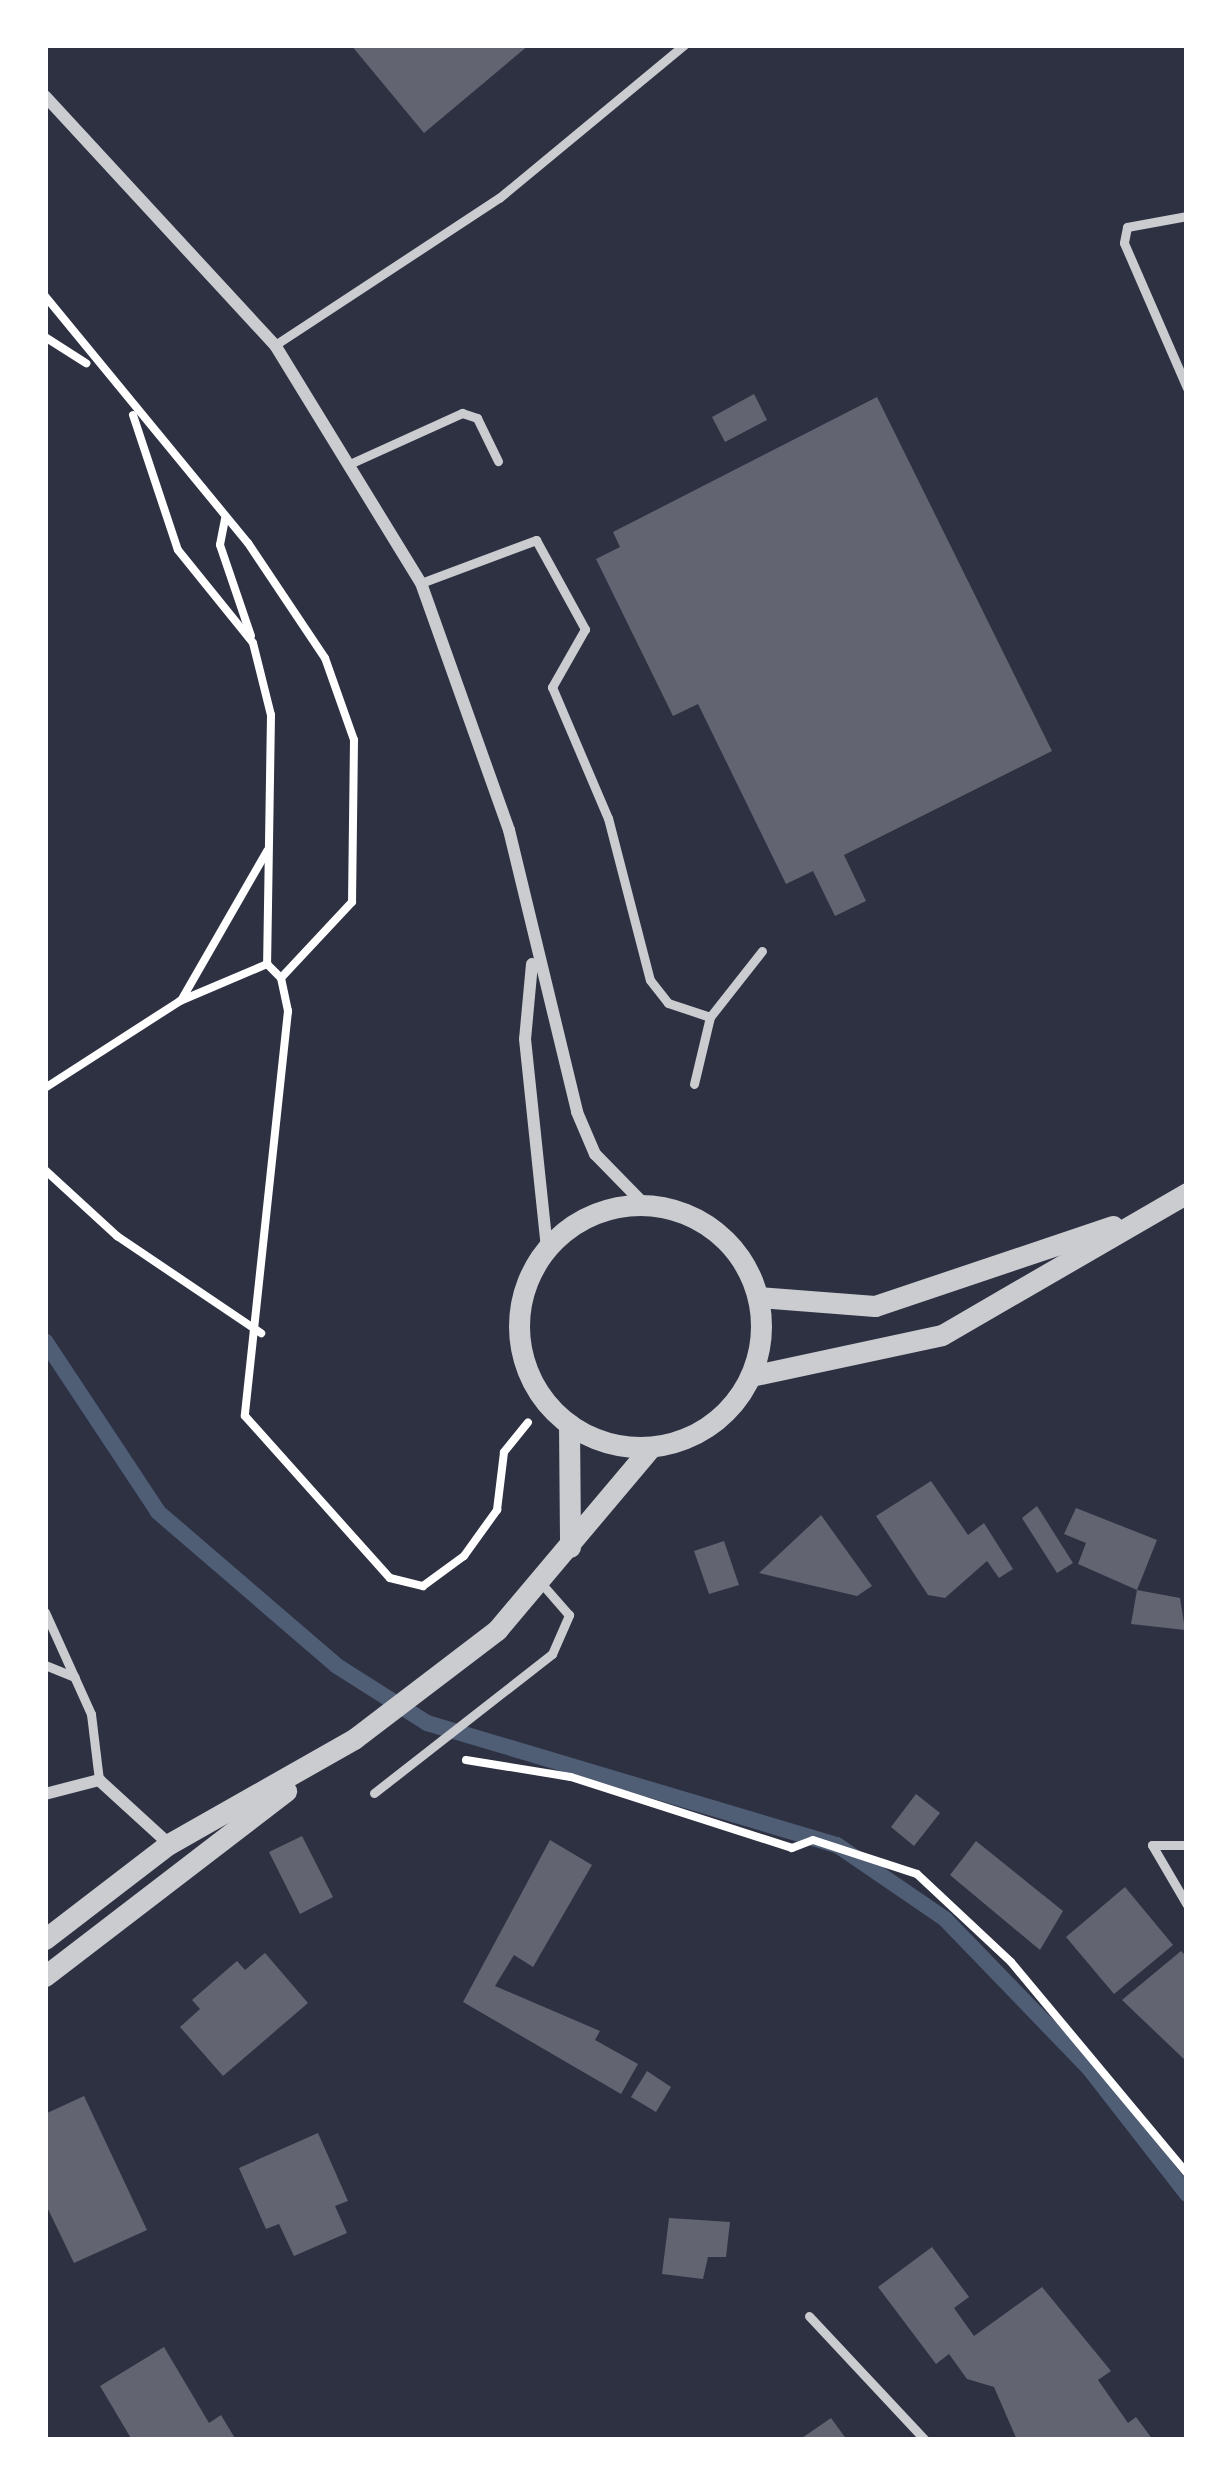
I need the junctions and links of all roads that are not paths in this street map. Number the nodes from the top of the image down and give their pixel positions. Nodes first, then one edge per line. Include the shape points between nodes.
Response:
1 (683, 45) edge
2 (45, 97) edge
3 (1187, 216) edge
4 (275, 345) junction
5 (1187, 388) edge
6 (498, 461) dead end
7 (354, 462) junction
8 (421, 584) junction
9 (762, 951) dead end
10 (532, 957) junction
11 (710, 1017) junction
12 (694, 1084) dead end
13 (1187, 1193) edge
14 (645, 1205) junction
15 (1142, 1217) junction
16 (547, 1247) junction
17 (758, 1297) junction
18 (751, 1376) junction
19 (569, 1424) junction
20 (650, 1448) junction
21 (570, 1547) junction
22 (542, 1584) junction
23 (45, 1612) edge
24 (45, 1666) edge
25 (75, 1677) junction
26 (318, 1763) junction
27 (100, 1780) junction
28 (374, 1792) dead end
29 (45, 1794) edge
30 (170, 1844) junction
31 (1187, 1845) edge
32 (1187, 1905) edge
33 (45, 1940) edge
34 (45, 1976) edge
35 (809, 2316) dead end
36 (925, 2440) edge

1 - 4 lane via 499,197
2 - 4 street
3 - 5 lane via 1126,226 1124,243
4 - 7 street
6 - 7 lane via 476,418 462,413
7 - 8 street
8 - 10 street via 498,790
8 - 11 lane via 536,540 585,629 552,687 608,818 650,980 668,1003
9 - 11 lane
10 - 14 street via 595,1154
10 - 16 street via 525,1040
11 - 12 lane
13 - 15 street
14 - 16 street via 591,1214
14 - 17 street via 706,1224
15 - 17 street via 875,1306
15 - 18 street via 1000,1311 942,1335
16 - 19 street via 519,1307 523,1357 544,1402
17 - 18 street
18 - 20 street via 710,1425
19 - 20 street
19 - 21 street
20 - 21 street
21 - 22 street
22 - 26 street via 497,1630
22 - 28 lane via 569,1615 552,1654
23 - 25 lane
24 - 25 lane
25 - 27 lane
26 - 30 street
26 - 34 street via 196,1870
27 - 29 street
27 - 30 street
30 - 33 street
31 - 32 lane via 1152,1845
35 - 36 lane

